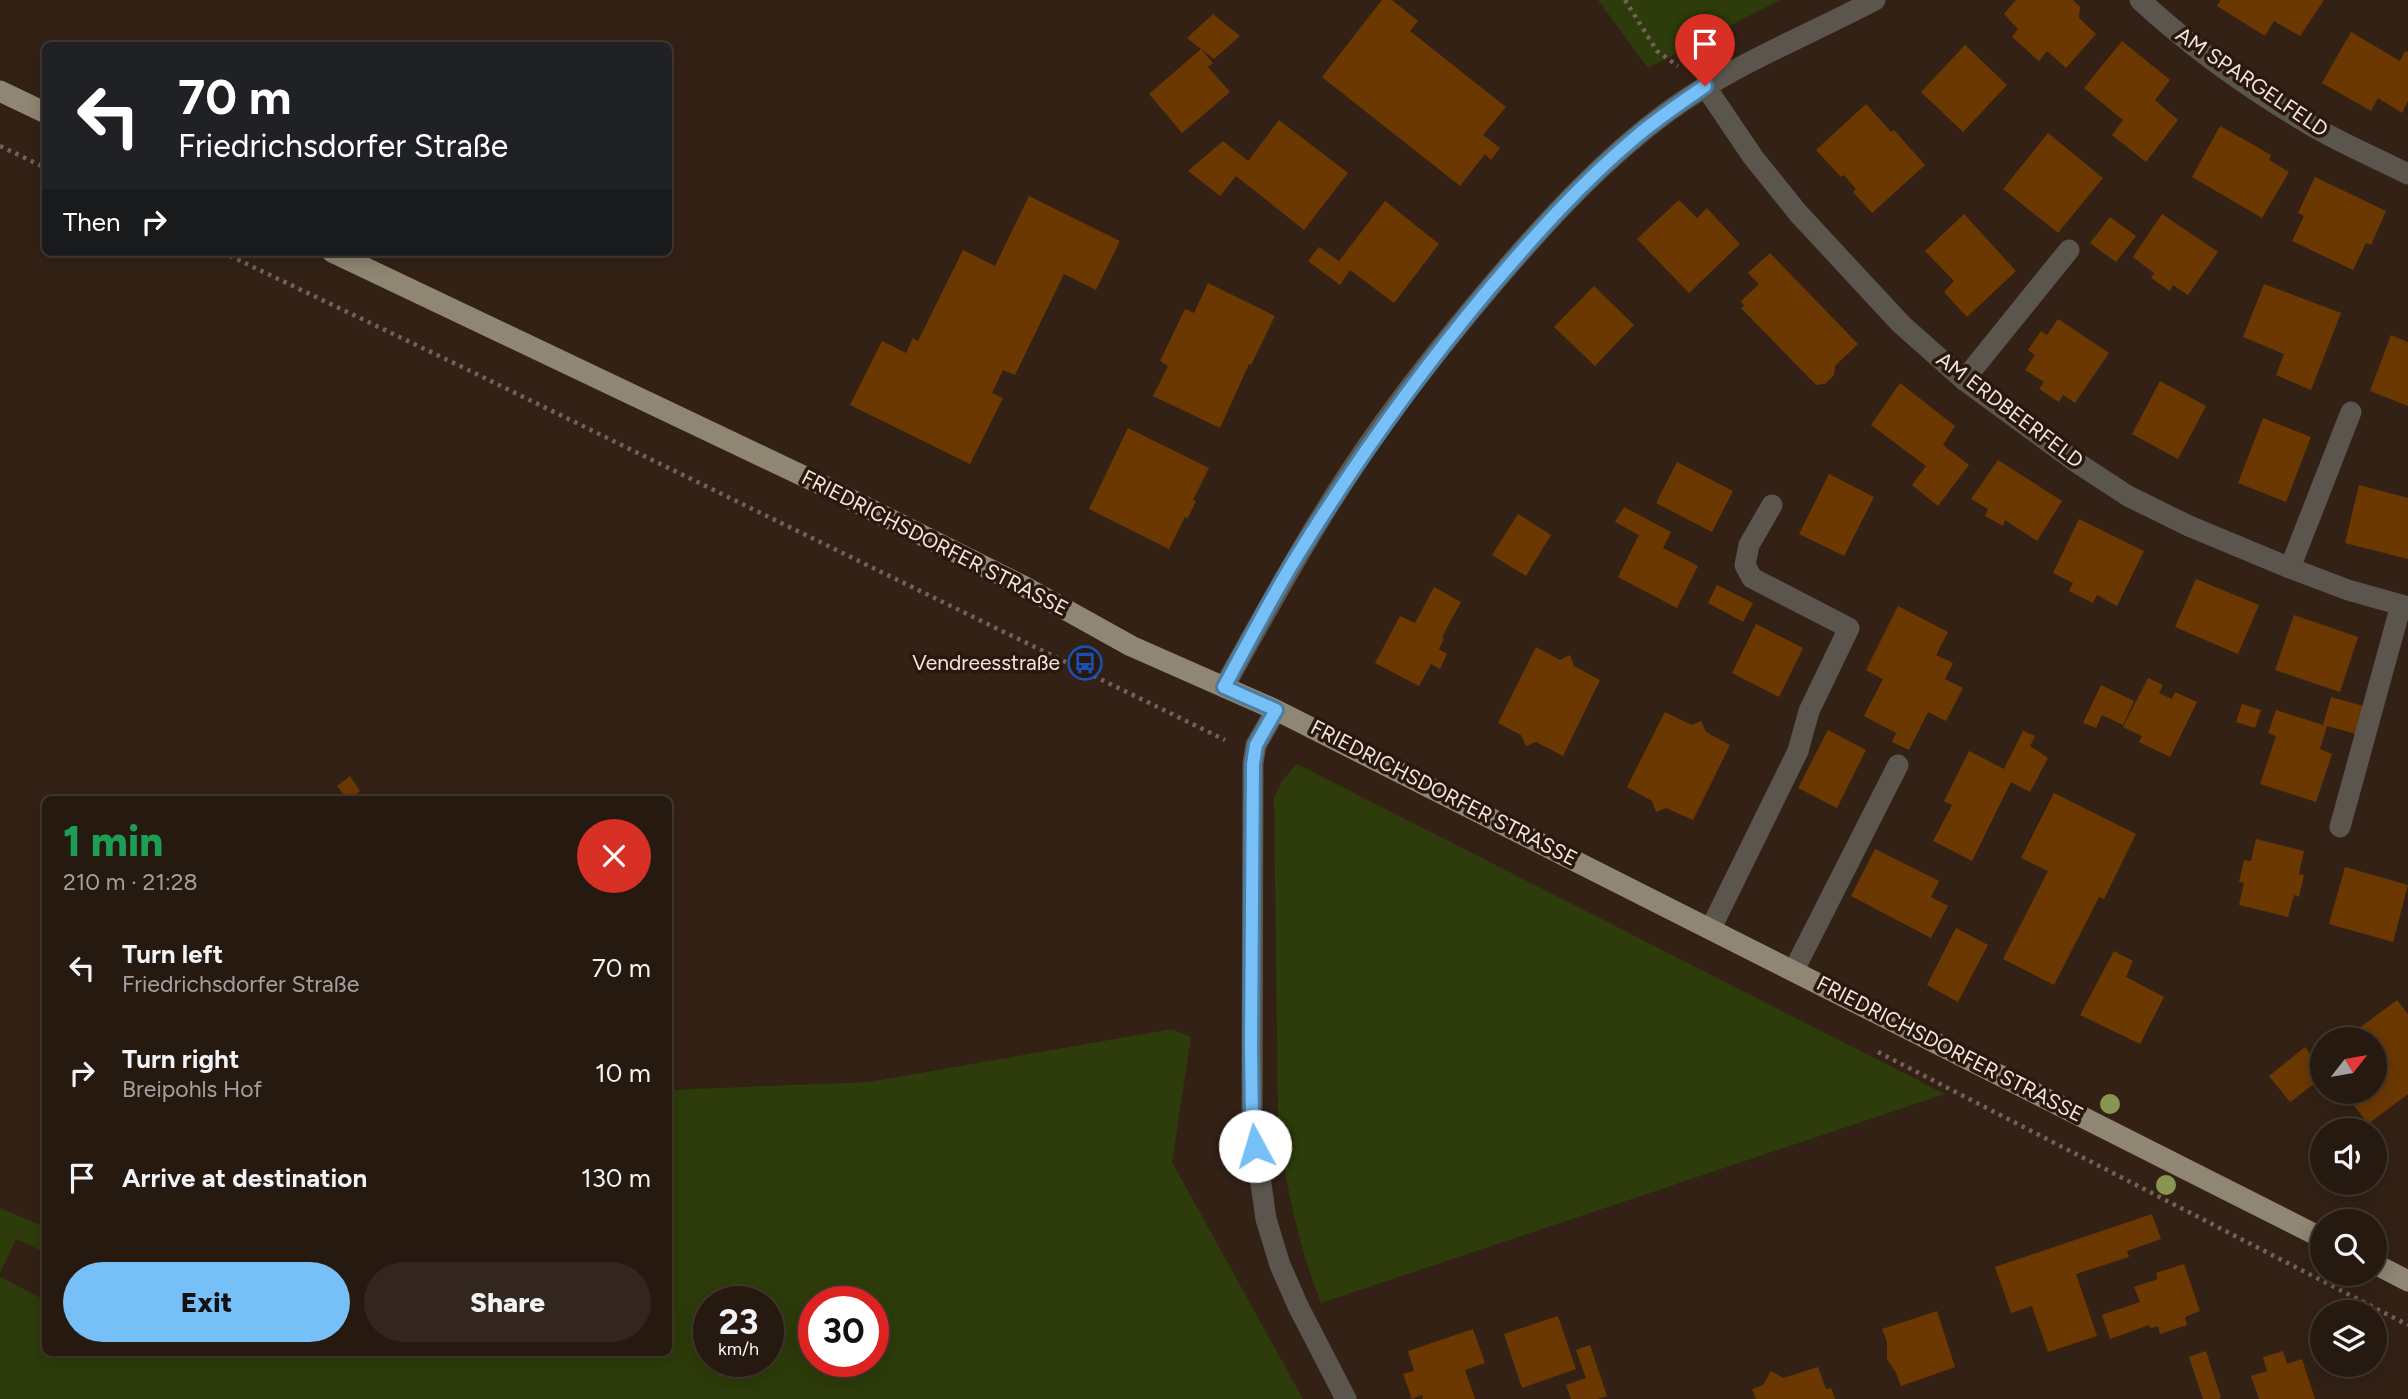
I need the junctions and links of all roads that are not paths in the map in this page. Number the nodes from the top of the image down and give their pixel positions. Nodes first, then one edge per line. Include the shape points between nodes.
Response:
1 (1875, 0) edge
2 (2140, 0) edge
3 (1705, 86) junction
4 (0, 92) edge
5 (42, 111) edge
6 (2408, 174) edge
7 (2069, 250) dead end
8 (340, 256) edge
9 (1964, 380) junction
10 (2351, 412) dead end
11 (1772, 505) dead end
12 (2290, 568) junction
13 (2405, 606) edge
14 (1224, 687) junction
15 (1276, 710) junction
16 (1898, 765) dead end
17 (2340, 827) dead end
18 (1711, 928) junction
19 (1794, 970) junction
20 (2310, 1232) edge
21 (2387, 1270) edge
22 (2408, 1281) edge
23 (1346, 1399) edge

1 - 3 street
2 - 6 street, AM SPARGELFELD via 2190,43 2301,119
3 - 9 street, AM ERDBEERFELD via 1798,213 1901,324
3 - 14 street via 1636,137 1579,188 1453,332 1341,488
4 - 5 main road
7 - 9 street
8 - 14 main road, FRIEDRICHSDORFER STRASSE via 820,484 1131,646
9 - 12 street, AM ERDBEERFELD via 2128,496
10 - 12 street
11 - 18 street via 1749,545 1745,565 1752,578 1849,628 1809,711 1798,751
12 - 13 street, AM ERDBEERFELD
13 - 17 street
14 - 15 main road, FRIEDRICHSDORFER STRASSE
15 - 18 main road, FRIEDRICHSDORFER STRASSE
15 - 23 street via 1256,745 1253,764 1252,1121 1266,1219 1280,1265
16 - 19 street
18 - 19 main road, FRIEDRICHSDORFER STRASSE
19 - 20 main road, FRIEDRICHSDORFER STRASSE
21 - 22 main road

